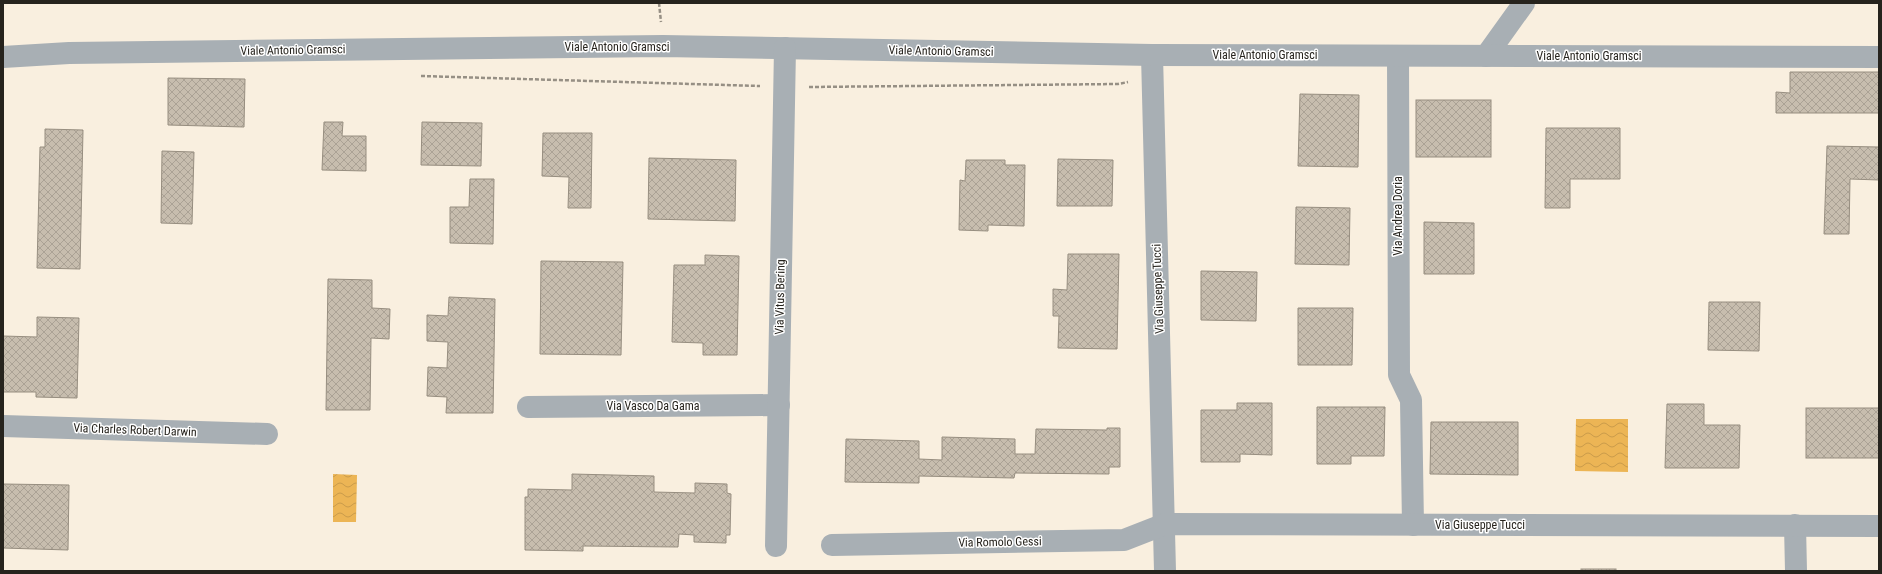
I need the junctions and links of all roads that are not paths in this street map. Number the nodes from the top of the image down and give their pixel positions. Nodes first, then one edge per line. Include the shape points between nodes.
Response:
1 (1524, 3) edge
2 (785, 48) junction
3 (1152, 55) junction
4 (1398, 56) junction
5 (1486, 56) junction
6 (3, 57) edge
7 (1879, 57) edge
8 (779, 405) junction
9 (528, 407) dead end
10 (3, 426) edge
11 (267, 434) dead end
12 (1165, 524) junction
13 (1413, 524) junction
14 (1796, 525) junction
15 (1879, 526) edge
16 (776, 546) dead end
17 (832, 546) dead end
18 (1165, 571) edge
19 (1796, 571) edge

1 - 5 street
2 - 3 street, Viale Antonio Gramsci
2 - 6 street, Viale Antonio Gramsci via 393,48 69,53
2 - 8 street, Via Vitus Bering
3 - 4 street, Viale Antonio Gramsci
3 - 12 street, Via Giuseppe Tucci
4 - 5 street, Viale Antonio Gramsci
4 - 13 street, Via Andrea Doria via 1399,375 1411,400
5 - 7 street, Viale Antonio Gramsci
8 - 9 street, Via Vasco Da Gama
8 - 16 street, Via Vitus Bering
10 - 11 street, Via Charles Robert Darwin
12 - 13 street, Via Giuseppe Tucci
12 - 17 street, Via Romolo Gessi via 1124,540
12 - 18 street, Via Giuseppe Tucci
13 - 14 street, Via Giuseppe Tucci
14 - 15 street, Via Giuseppe Tucci
14 - 19 street

